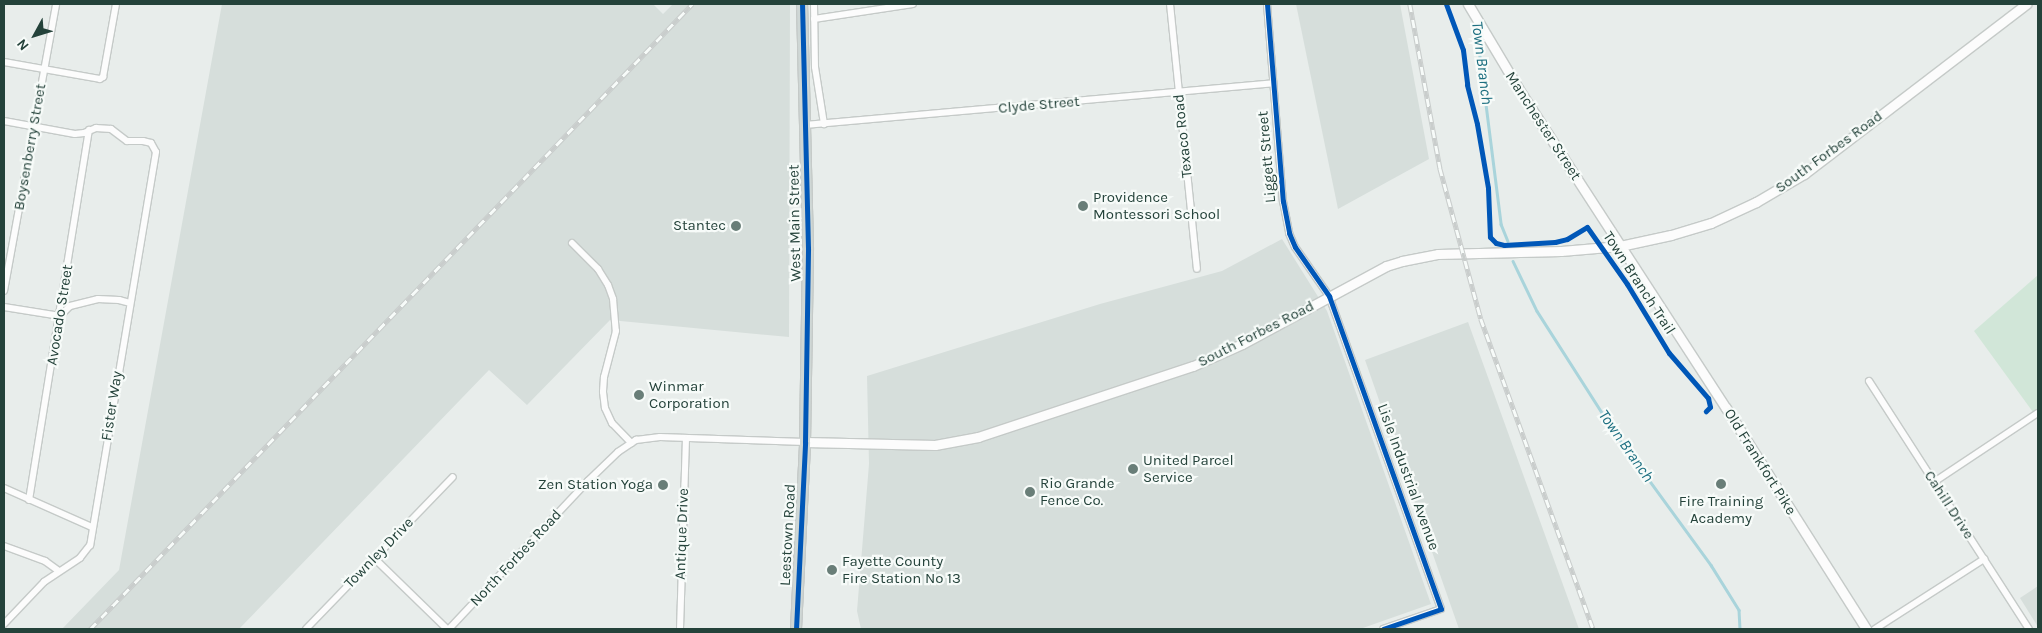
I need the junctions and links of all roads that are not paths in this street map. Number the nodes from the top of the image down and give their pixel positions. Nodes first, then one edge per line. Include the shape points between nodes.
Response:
1 (56, 4) edge
2 (116, 4) edge
3 (802, 4) edge
4 (814, 4) edge
5 (913, 4) edge
6 (1170, 4) edge
7 (1267, 4) edge
8 (1468, 4) edge
9 (2026, 4) edge
10 (814, 19) junction
11 (4, 62) edge
12 (44, 70) junction
13 (1273, 83) junction
14 (1179, 92) junction
15 (4, 121) edge
16 (824, 124) junction
17 (805, 125) junction
18 (33, 126) junction
19 (89, 130) junction
20 (572, 243) dead end
21 (1620, 246) junction
22 (1197, 269) dead end
23 (4, 291) edge
24 (1329, 296) junction
25 (130, 303) junction
26 (4, 307) edge
27 (60, 316) junction
28 (1869, 381) dead end
29 (2038, 413) edge
30 (686, 439) junction
31 (805, 442) junction
32 (631, 443) junction
33 (453, 477) dead end
34 (1934, 482) junction
35 (4, 488) edge
36 (29, 500) junction
37 (92, 527) junction
38 (4, 546) edge
39 (374, 558) junction
40 (1984, 559) junction
41 (59, 571) junction
42 (4, 624) edge
43 (306, 629) edge
44 (448, 629) edge
45 (680, 629) edge
46 (796, 629) edge
47 (1383, 629) edge
48 (1866, 629) edge
49 (1875, 629) edge
50 (2029, 629) edge

1 - 12 street, Boysenberry Street
2 - 12 street via 103,77
3 - 17 main road, West Main Street
4 - 10 street
5 - 10 street
6 - 14 street, Texaco Road
7 - 13 street, Liggett Street
8 - 21 main road, Manchester Street
9 - 21 main road, South Forbes Road via 1838,149 1780,188 1711,223
10 - 16 street via 815,66
11 - 12 street
12 - 18 street, Boysenberry Street
13 - 14 street, Clyde Street
13 - 24 street, Liggett Street via 1288,226 1295,247
14 - 16 street, Clyde Street
14 - 22 street, Texaco Road
15 - 18 street
16 - 17 street, Clyde Street
17 - 31 main road, West Main Street via 808,248
18 - 19 street via 75,134
18 - 23 street, Boysenberry Street
19 - 25 street, Fister Way via 111,129 127,140 151,143 156,152
19 - 27 street, Avocado Street
20 - 32 street via 598,269 613,299 616,331 603,392 605,408 612,422
21 - 24 main road, South Forbes Road via 1420,256 1386,266
21 - 48 main road, Old Frankfort Pike
24 - 31 main road, South Forbes Road via 1242,344 1193,366 984,436 935,445
24 - 47 street, Lisle Industrial Avenue via 1441,609
25 - 27 street via 98,299 70,306
25 - 37 street, Fister Way
26 - 27 street
27 - 36 street, Avocado Street
28 - 34 street, Cahill Drive
29 - 34 street
30 - 31 street, North Forbes Road
30 - 32 street, North Forbes Road via 647,437
30 - 45 street, Antique Drive
31 - 46 main road, Leestown Road
32 - 44 street, North Forbes Road via 588,481
33 - 39 street, Townley Drive
34 - 40 street, Cahill Drive
35 - 36 street
36 - 37 street
37 - 41 street, Fister Way via 86,552
38 - 41 street via 45,561
39 - 43 street, Townley Drive
39 - 44 street
40 - 49 street
40 - 50 street, Cahill Drive
41 - 42 street, Fister Way

